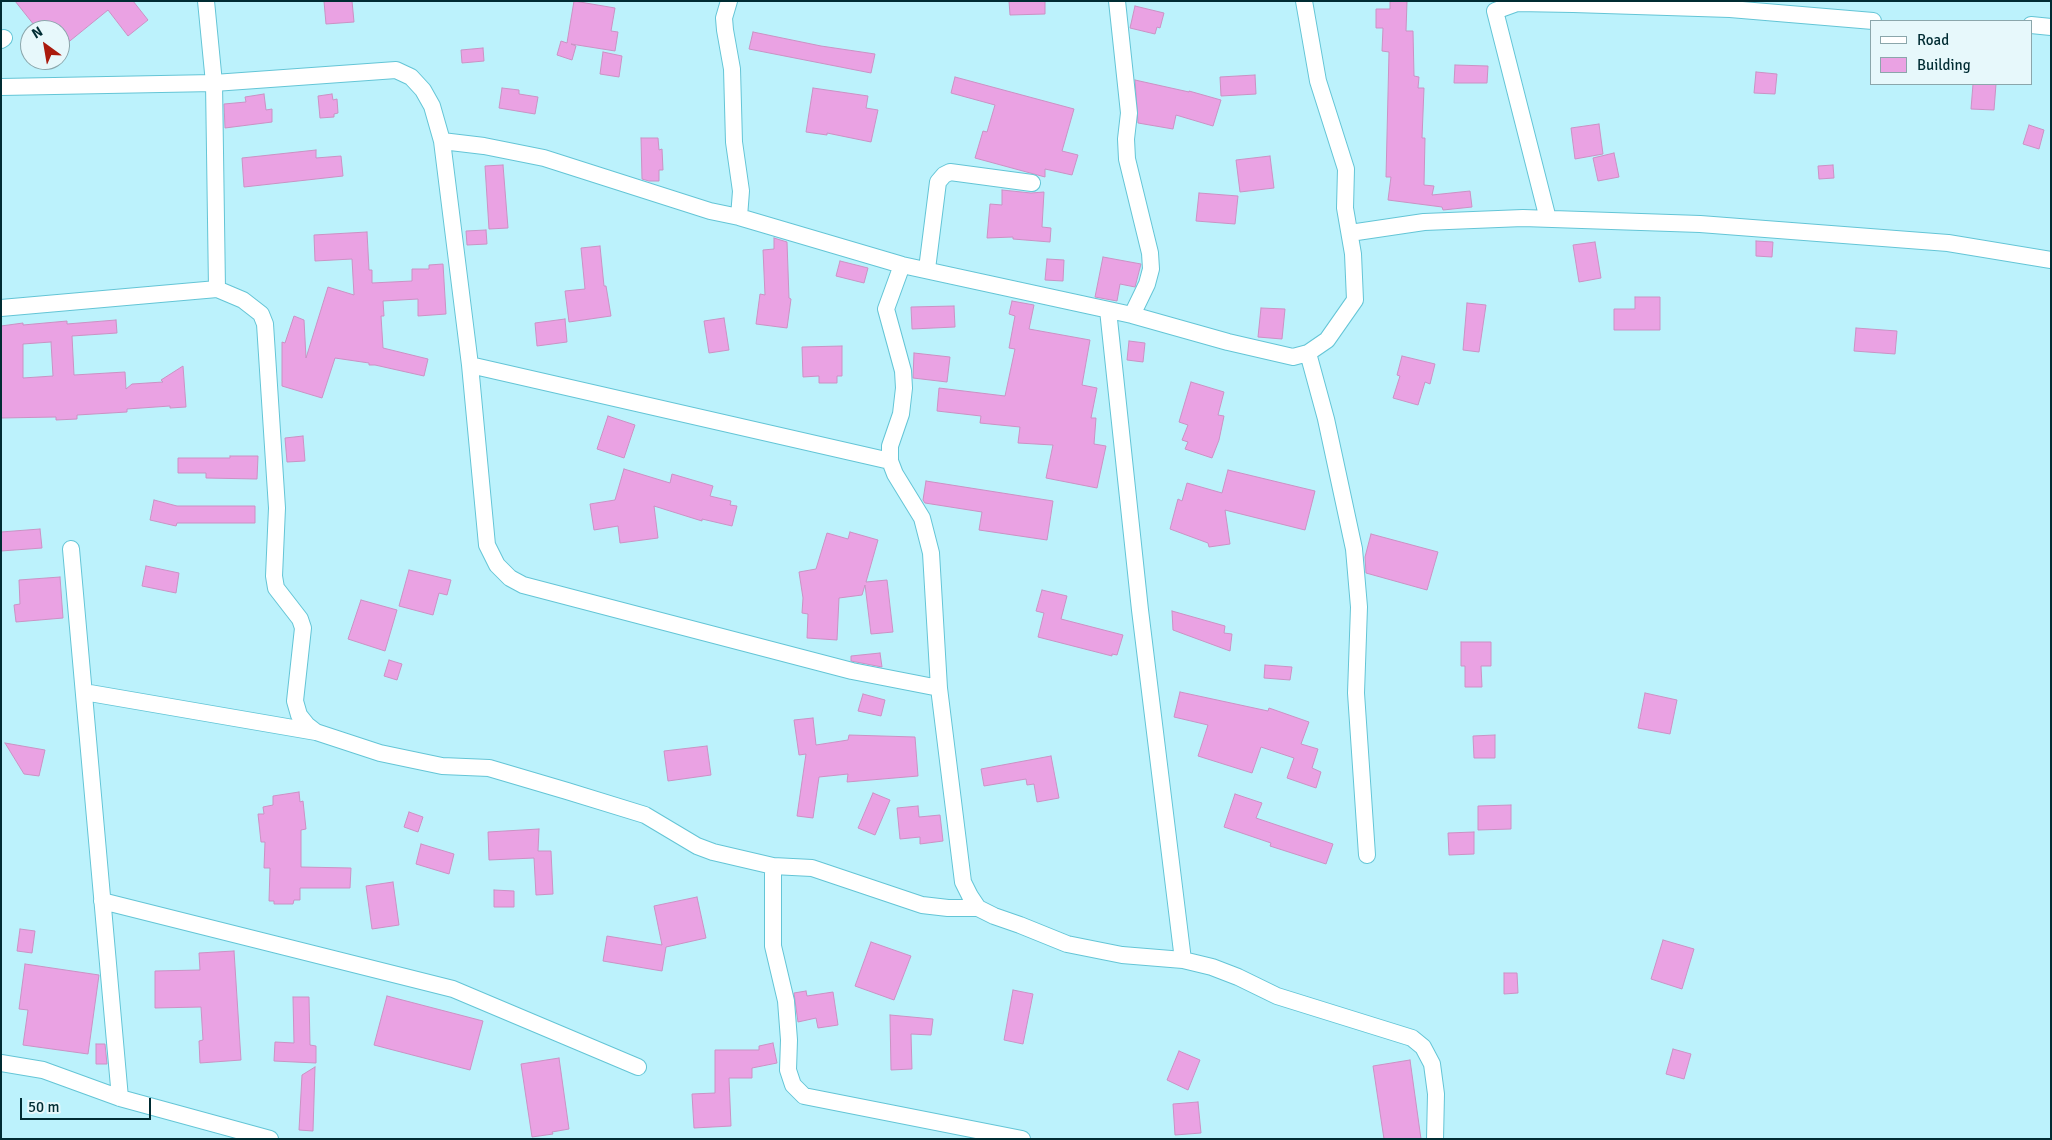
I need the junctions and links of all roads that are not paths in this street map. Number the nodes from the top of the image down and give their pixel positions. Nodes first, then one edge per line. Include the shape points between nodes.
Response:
1 (206, 1) edge
2 (729, 1) edge
3 (1117, 1) edge
4 (1304, 1) edge
5 (1870, 21) edge
6 (2032, 25) edge
7 (2051, 27) edge
8 (214, 84) junction
9 (1, 87) edge
10 (442, 141) junction
11 (1032, 184) dead end
12 (739, 217) junction
13 (1548, 219) junction
14 (1350, 233) junction
15 (2051, 260) edge
16 (902, 265) junction
17 (927, 269) junction
18 (217, 289) junction
19 (1, 308) edge
20 (1108, 310) junction
21 (1132, 315) junction
22 (1308, 353) junction
23 (470, 365) junction
24 (890, 461) junction
25 (71, 549) dead end
26 (939, 688) junction
27 (84, 692) junction
28 (316, 732) junction
29 (1368, 855) dead end
30 (773, 866) junction
31 (102, 901) junction
32 (978, 908) junction
33 (1183, 960) junction
34 (1, 1063) edge
35 (638, 1067) dead end
36 (120, 1098) junction
37 (270, 1139) edge
38 (1022, 1139) edge
39 (1435, 1139) edge

1 - 8 street
2 - 12 street via 724,18 732,69 734,142 741,191
3 - 21 street via 1129,113 1127,159 1150,253 1147,284
4 - 14 street via 1318,81 1346,169 1345,208
5 - 13 street via 1730,9 1572,4 1517,3 1495,11
6 - 7 street
8 - 9 street
8 - 10 street via 396,70 411,77 424,90
8 - 18 street
10 - 12 street via 544,158 710,211
10 - 23 street
11 - 17 street via 950,172 944,176 938,182
12 - 16 street
13 - 14 street via 1424,222
13 - 15 street via 1700,224 1948,243
14 - 22 street via 1355,300 1327,340
16 - 17 street
16 - 24 street via 886,308 903,371 904,388 890,446
17 - 20 street
18 - 19 street
18 - 28 street via 253,306 265,324 277,508 274,576 276,588 300,619 303,628 295,701 299,715
20 - 21 street
20 - 33 street via 1140,610
21 - 22 street via 1228,342 1293,356
22 - 29 street via 1354,548 1359,607 1356,693
23 - 24 street
23 - 26 street via 487,546 497,565 510,578 524,585 852,671
24 - 26 street via 922,518 931,553
25 - 27 street
26 - 32 street via 963,882
27 - 28 street
27 - 31 street
28 - 30 street via 380,753 442,766 489,768 645,815 696,846
30 - 32 street via 812,868 922,905
30 - 38 street via 773,946 786,1001 788,1070 792,1085 804,1096
31 - 35 street via 452,989
31 - 36 street
32 - 33 street via 1067,944
33 - 39 street via 1221,970 1277,996 1412,1038 1423,1047 1432,1064 1436,1094
34 - 36 street via 43,1070
36 - 37 street

